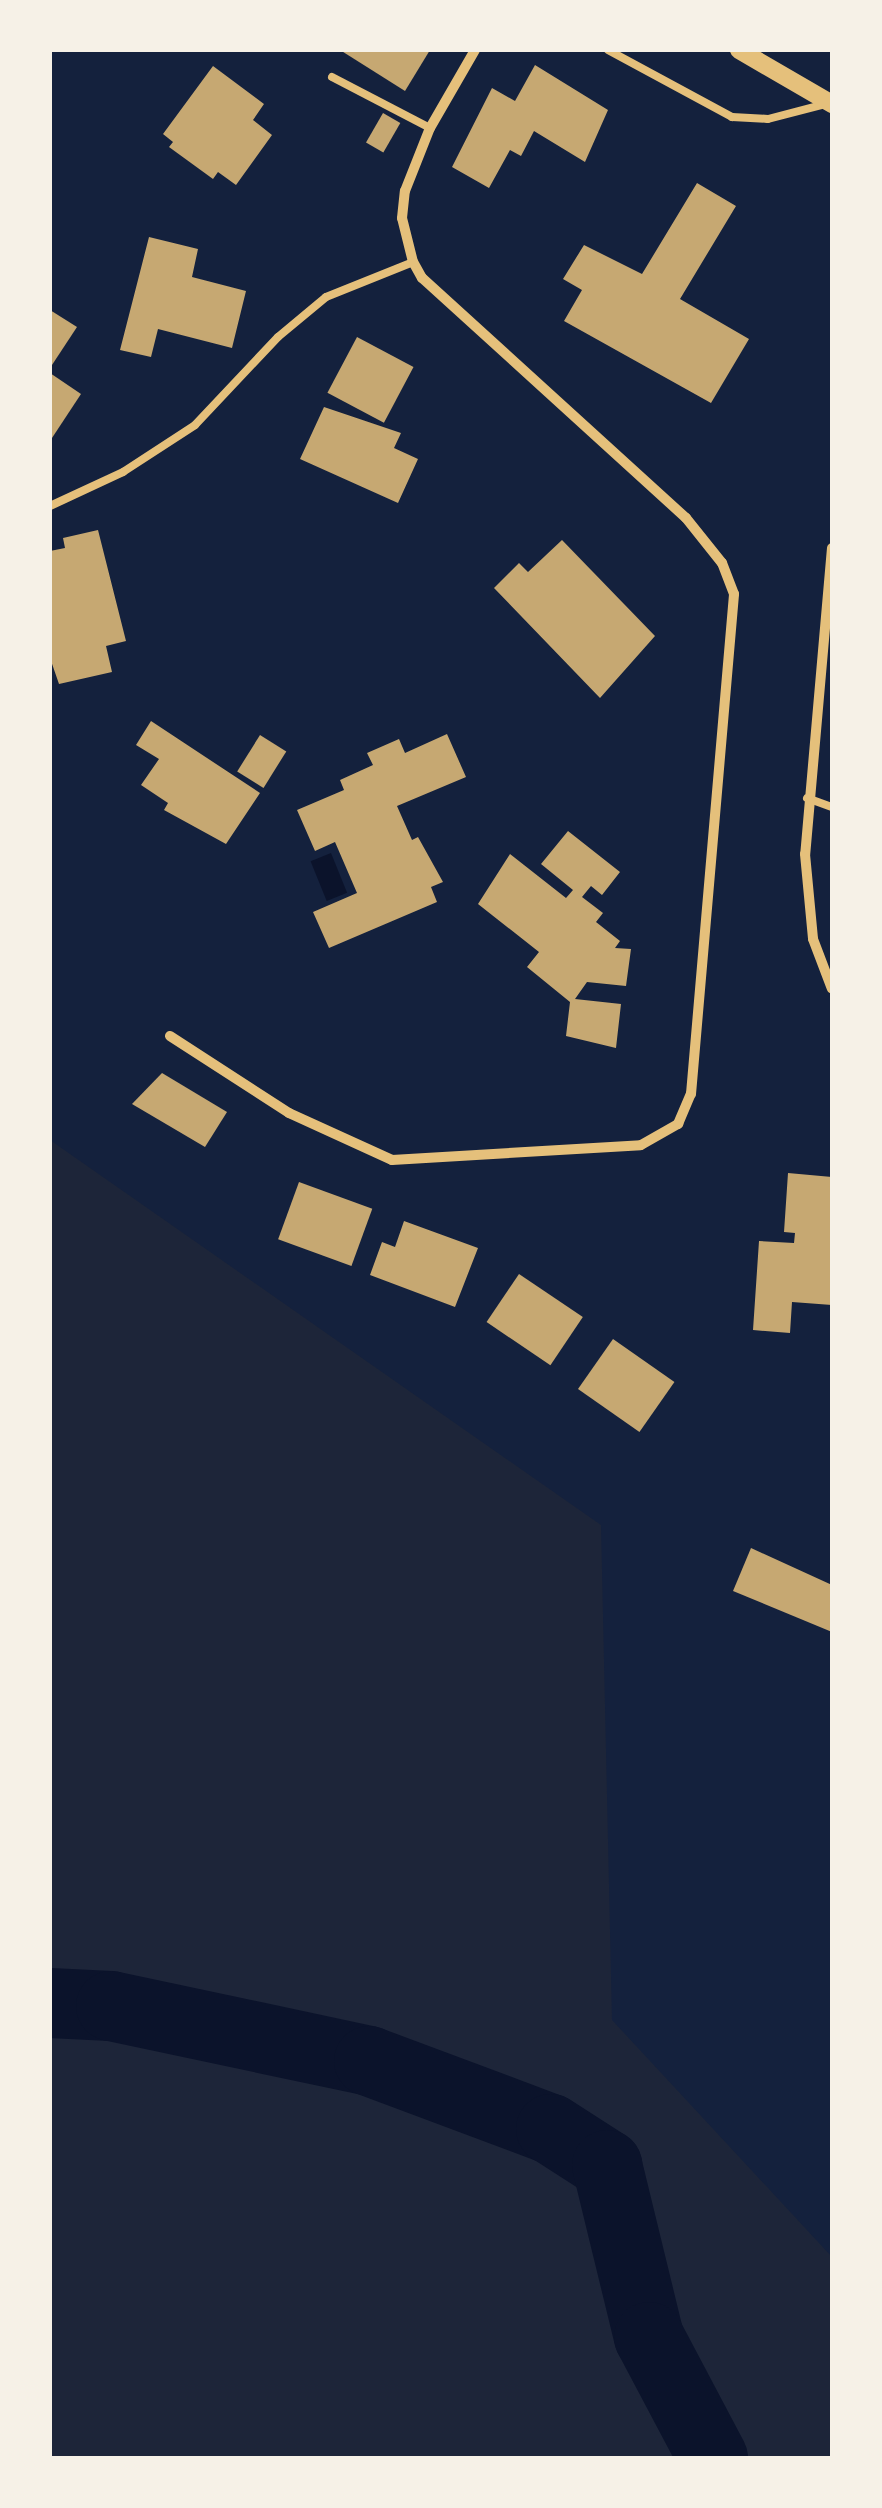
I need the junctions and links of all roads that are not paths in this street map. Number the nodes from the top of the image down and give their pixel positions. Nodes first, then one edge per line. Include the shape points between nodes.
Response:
1 (475, 50) edge
2 (608, 50) edge
3 (739, 50) edge
4 (332, 77) dead end
5 (831, 103) edge
6 (430, 128) junction
7 (412, 262) junction
8 (50, 506) edge
9 (832, 548) edge
10 (830, 626) edge
11 (807, 798) junction
12 (832, 807) edge
13 (832, 989) edge
14 (170, 1036) dead end

1 - 6 street
2 - 5 lane via 732,117 768,119
3 - 5 street
4 - 6 lane
6 - 7 street via 405,192 402,218
7 - 8 lane via 326,297 195,425 123,472
7 - 14 street via 686,518 729,578 734,646 691,1094 678,1124 641,1145 392,1160 289,1113
9 - 10 street
10 - 11 street
11 - 12 lane
11 - 13 street via 807,900

